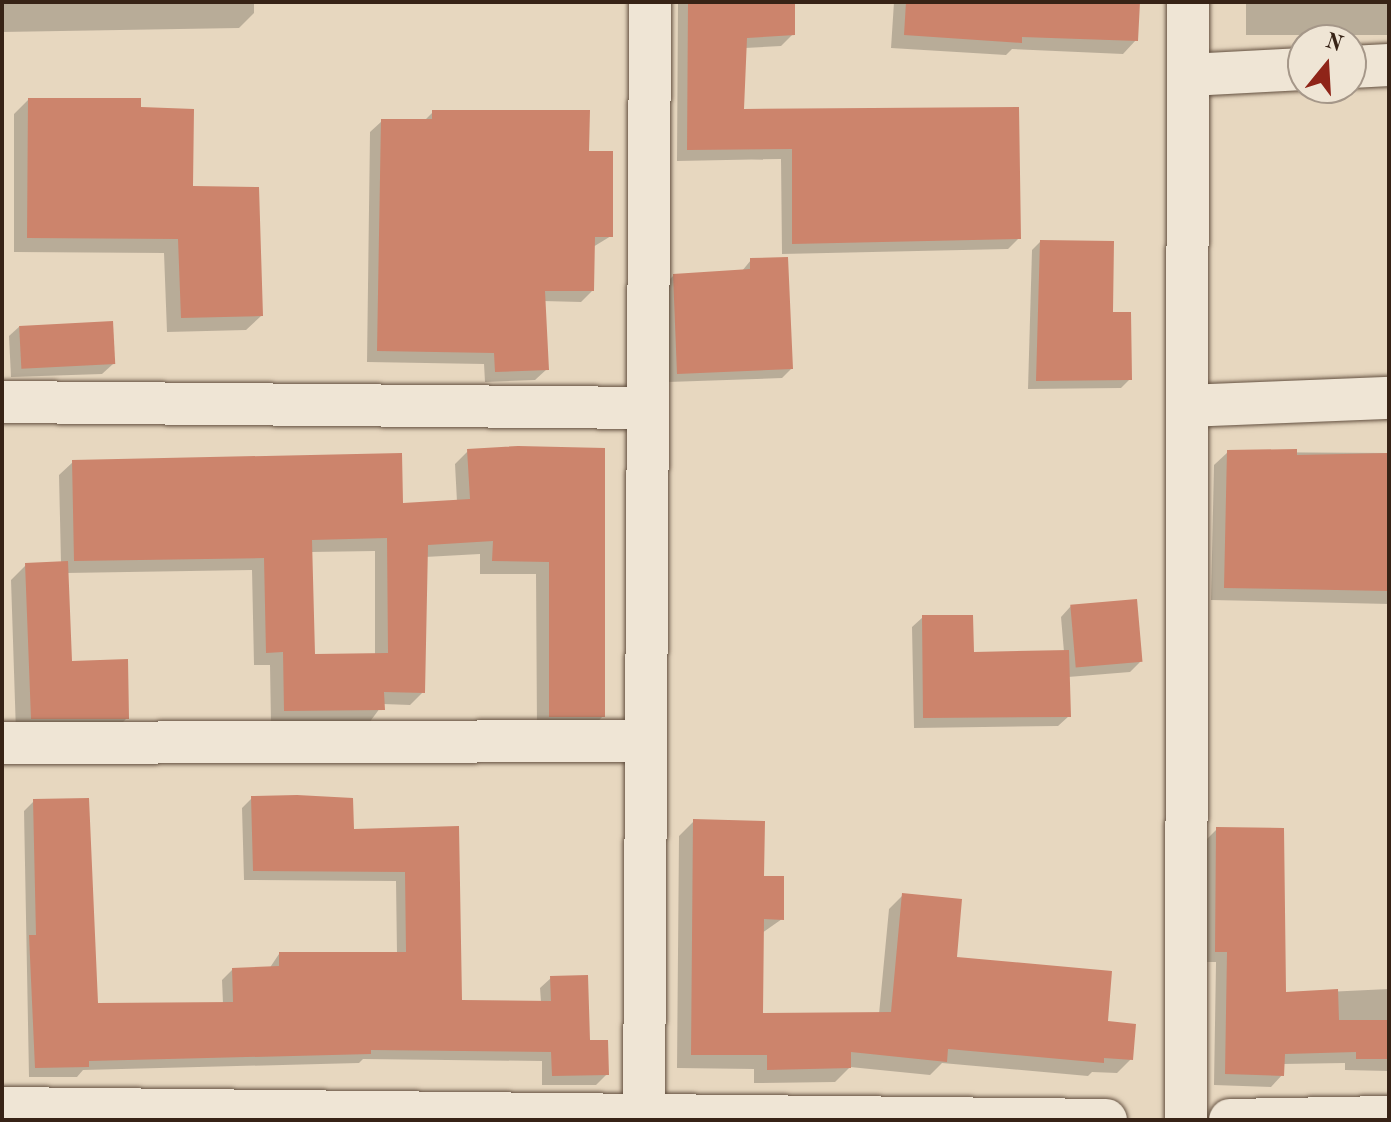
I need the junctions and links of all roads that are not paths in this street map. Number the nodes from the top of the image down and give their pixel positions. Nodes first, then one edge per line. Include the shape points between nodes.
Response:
1 (650, 2) edge
2 (1188, 2) edge
3 (1389, 65) edge
4 (1367, 66) edge
5 (1287, 70) edge
6 (1189, 75) junction
7 (1389, 398) edge
8 (2, 402) edge
9 (1188, 406) junction
10 (648, 408) junction
11 (646, 741) junction
12 (2, 743) edge
13 (2, 1108) edge
14 (644, 1117) edge
15 (1389, 1117) edge
16 (1106, 1120) edge
17 (1186, 1120) edge
18 (1230, 1120) edge

1 - 10 street
2 - 6 street
3 - 4 street
5 - 6 street
6 - 9 street
7 - 9 street
8 - 10 street
9 - 17 street
10 - 11 street
11 - 12 street
11 - 14 street
13 - 14 street
14 - 16 street
15 - 18 street

